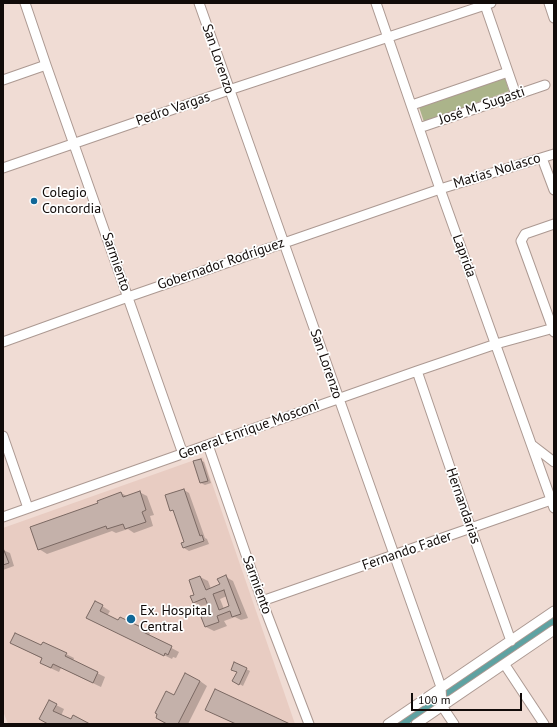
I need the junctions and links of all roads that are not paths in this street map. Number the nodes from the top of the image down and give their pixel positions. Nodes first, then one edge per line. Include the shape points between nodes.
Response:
1 (25, 3) edge
2 (198, 3) edge
3 (376, 3) edge
4 (549, 3) edge
5 (488, 4) edge
6 (554, 18) edge
7 (389, 38) junction
8 (46, 65) junction
9 (508, 72) junction
10 (3, 80) edge
11 (545, 85) dead end
12 (229, 90) junction
13 (516, 95) junction
14 (412, 105) junction
15 (419, 128) junction
16 (74, 143) junction
17 (554, 154) edge
18 (542, 158) junction
19 (3, 168) edge
20 (440, 189) junction
21 (554, 190) edge
22 (554, 224) edge
23 (284, 242) junction
24 (128, 297) junction
25 (553, 330) edge
26 (3, 342) edge
27 (496, 344) junction
28 (417, 371) junction
29 (338, 398) junction
30 (3, 436) edge
31 (208, 445) junction
32 (532, 445) junction
33 (183, 454) junction
34 (554, 462) edge
35 (552, 504) edge
36 (28, 508) junction
37 (3, 517) edge
38 (471, 529) junction
39 (394, 555) junction
40 (262, 601) junction
41 (554, 611) edge
42 (554, 630) edge
43 (511, 641) junction
44 (504, 665) junction
45 (441, 687) junction
46 (442, 706) junction
47 (309, 724) edge
48 (388, 724) edge
49 (416, 724) edge
50 (454, 724) edge
51 (544, 724) edge

1 - 8 street, Sarmiento
2 - 12 street, San Lorenzo
3 - 7 street, Laprida
4 - 6 street
5 - 7 street, Pedro Vargas
5 - 9 street
7 - 12 street, Pedro Vargas
7 - 14 street, Laprida
8 - 10 street
8 - 16 street, Sarmiento
9 - 13 street
9 - 14 street
11 - 13 street, José M. Sugasti
12 - 16 street, Pedro Vargas
12 - 23 street, San Lorenzo
13 - 15 street, José M. Sugasti
14 - 15 street, Laprida
15 - 20 street, Laprida
16 - 19 street, Pedro Vargas
16 - 24 street, Sarmiento
17 - 18 street, Matías Nolasco
18 - 20 street, Matías Nolasco
18 - 21 street
20 - 23 street, Gobernador Rodríguez
20 - 27 street, Laprida
22 - 25 street via 524,234 520,241
23 - 24 street, Gobernador Rodríguez
23 - 29 street, San Lorenzo
24 - 26 street, Gobernador Rodríguez
24 - 33 street, Sarmiento
25 - 27 street, General Enrique Mosconi
27 - 28 street, General Enrique Mosconi
27 - 32 street, Laprida
28 - 29 street, General Enrique Mosconi
28 - 38 street, Hernandarias
29 - 31 street, General Enrique Mosconi
29 - 39 street, San Lorenzo
30 - 36 street
31 - 33 street, General Enrique Mosconi
31 - 40 street, Sarmiento
32 - 34 street
32 - 35 street, Laprida
33 - 36 street, General Enrique Mosconi
35 - 38 street, Fernando Fader
36 - 37 street, General Enrique Mosconi
38 - 39 street, Fernando Fader
38 - 43 street, Hernandarias
39 - 40 street, Fernando Fader
39 - 45 street, San Lorenzo
40 - 47 street, Sarmiento
41 - 43 street
42 - 44 street
43 - 45 street
44 - 46 street
44 - 51 street
45 - 46 street, San Lorenzo
45 - 48 street
46 - 49 street
46 - 50 street

